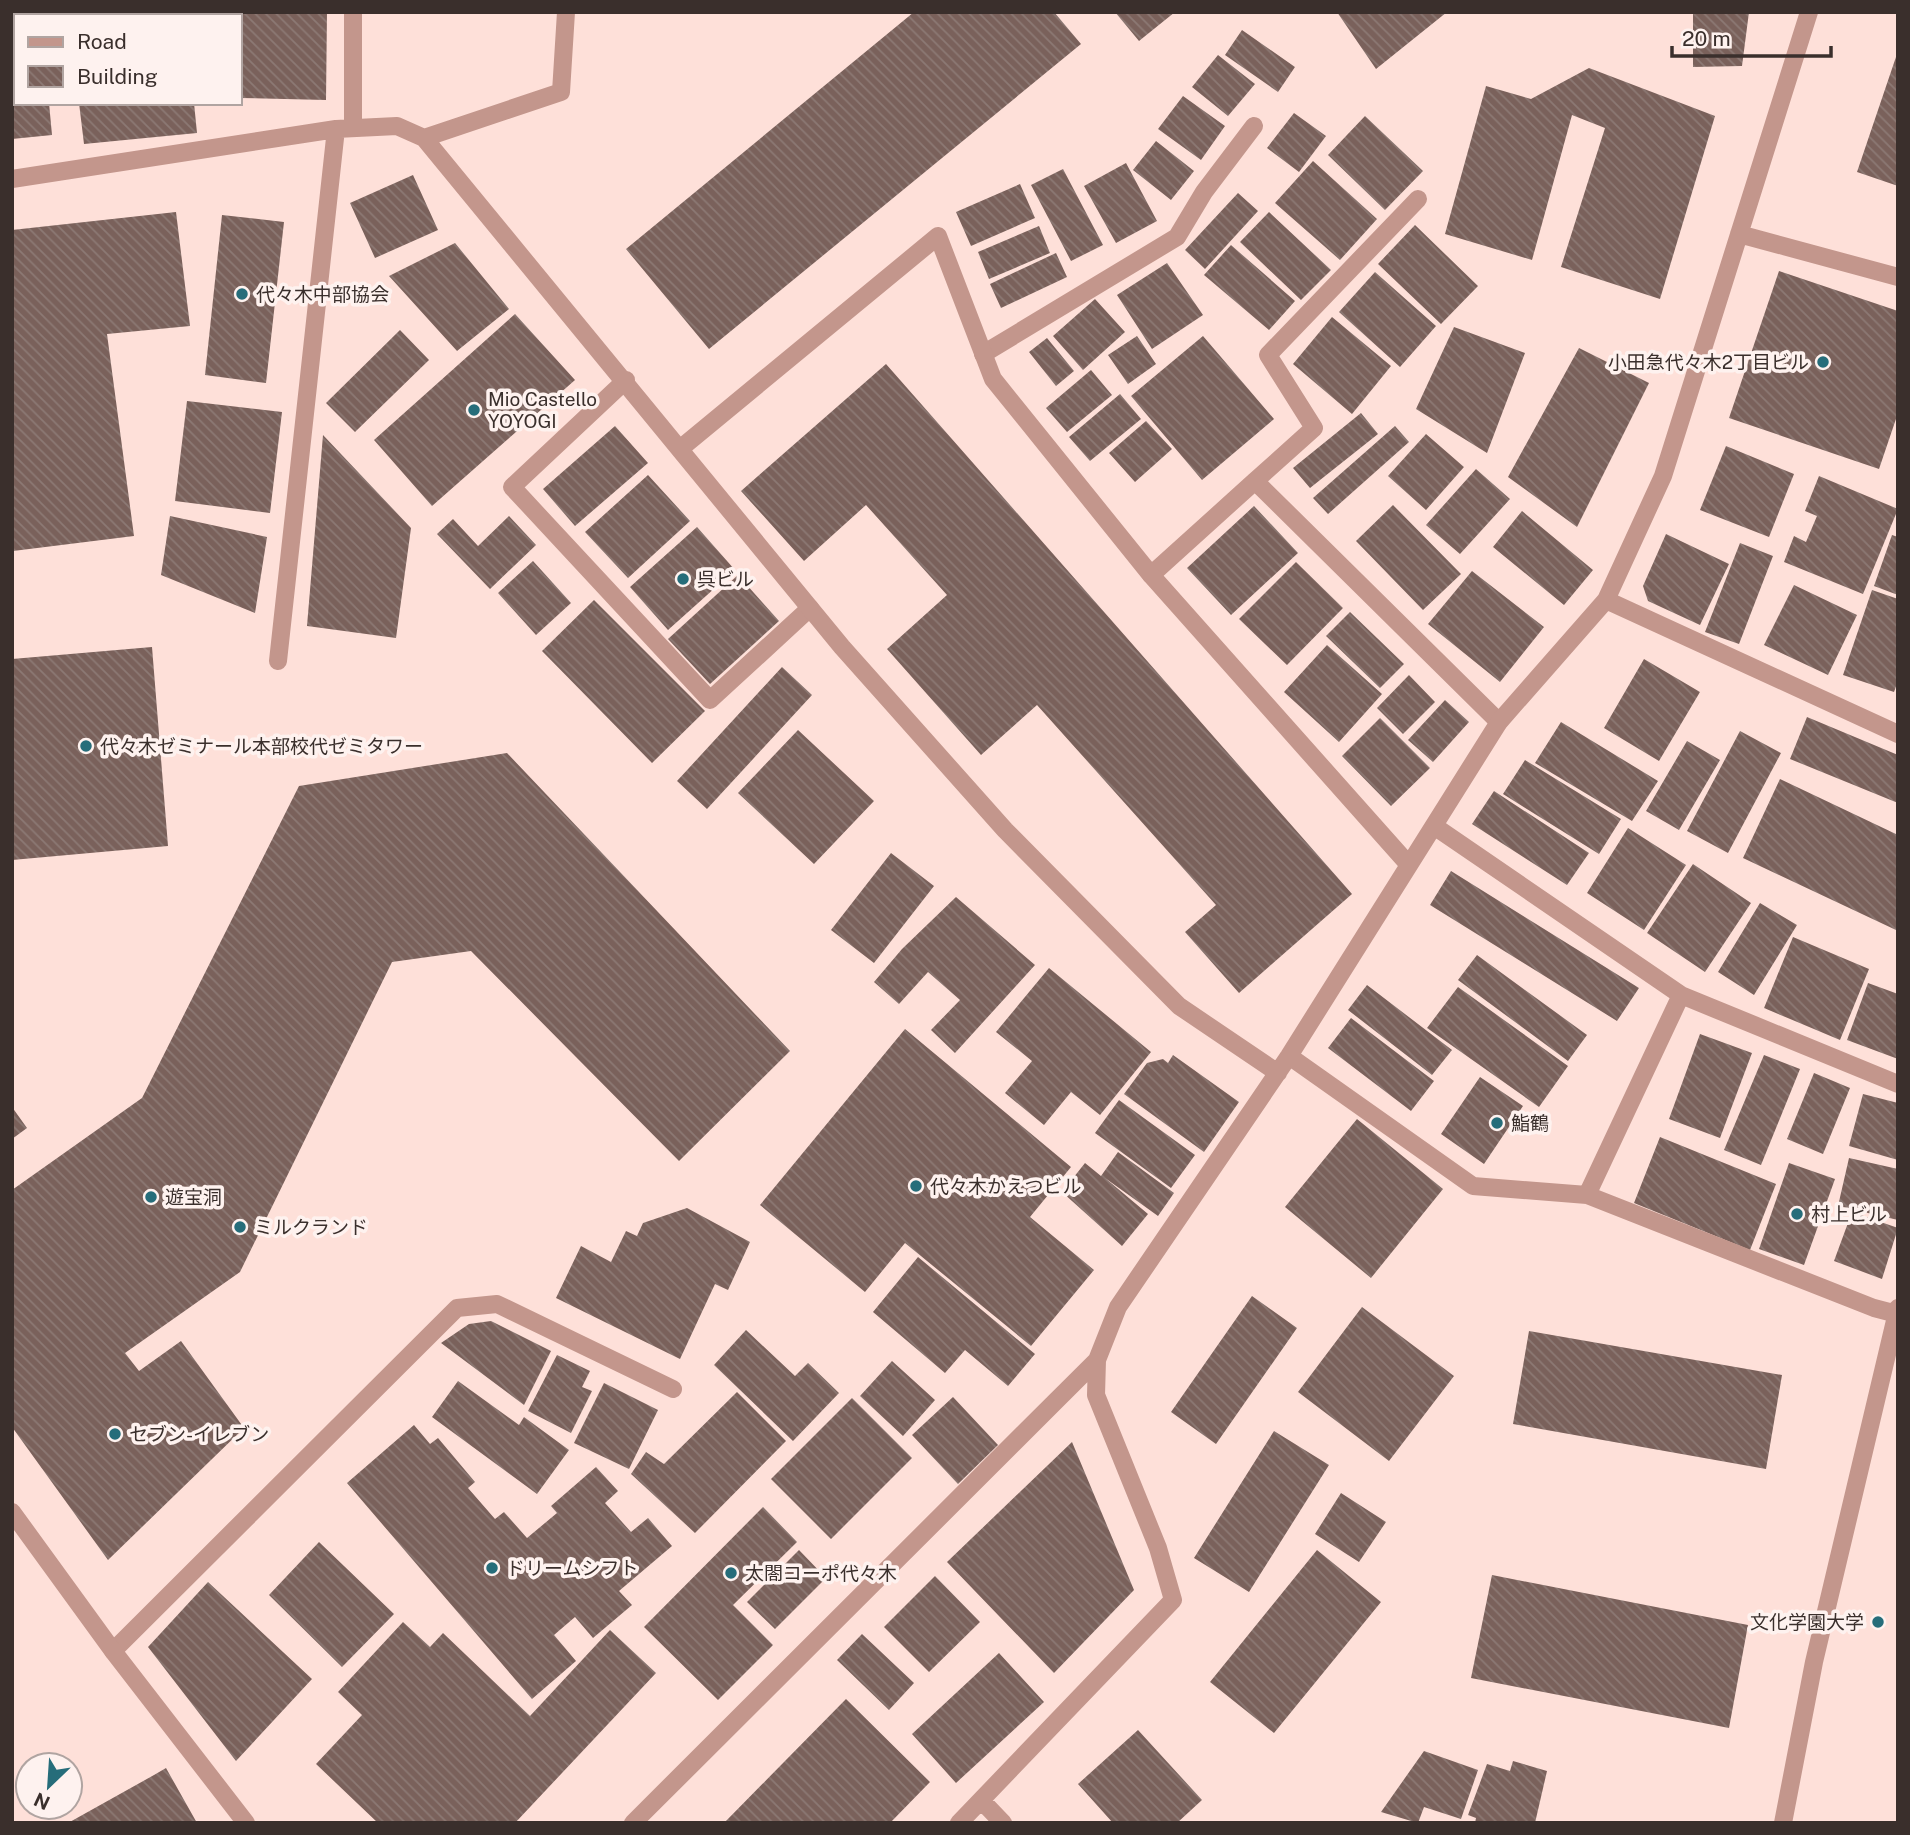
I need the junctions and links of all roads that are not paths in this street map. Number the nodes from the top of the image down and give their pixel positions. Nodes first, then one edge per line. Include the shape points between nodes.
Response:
1 (353, 12) edge
2 (566, 12) edge
3 (1809, 12) edge
4 (1254, 126) dead end
5 (345, 129) junction
6 (424, 138) junction
7 (12, 179) edge
8 (1418, 199) dead end
9 (1739, 234) junction
10 (1898, 277) edge
11 (983, 354) junction
12 (626, 380) junction
13 (681, 448) junction
14 (1255, 481) junction
15 (1151, 575) junction
16 (1606, 600) junction
17 (810, 608) junction
18 (278, 661) dead end
19 (1499, 722) junction
20 (1898, 734) edge
21 (1434, 826) junction
22 (1409, 865) junction
23 (1681, 995) junction
24 (1289, 1056) junction
25 (1278, 1073) junction
26 (1898, 1084) edge
27 (1587, 1195) junction
28 (1896, 1321) edge
29 (1097, 1360) junction
30 (673, 1390) dead end
31 (12, 1512) edge
32 (113, 1651) junction
33 (981, 1800) junction
34 (246, 1823) edge
35 (633, 1823) edge
36 (959, 1823) edge
37 (1003, 1823) edge
38 (1783, 1823) edge

1 - 5 street
2 - 6 street via 561,92
3 - 9 street
4 - 11 street via 1203,192 1177,237
5 - 6 street via 397,126
5 - 7 street
5 - 18 street
6 - 12 street
8 - 14 street via 1268,355 1314,428
9 - 10 street
9 - 16 street via 1662,476
11 - 13 street via 938,236
11 - 15 street via 993,379
12 - 13 street
12 - 17 street via 512,486 710,701
13 - 17 street
14 - 15 street
14 - 19 street
15 - 22 street
16 - 19 street
16 - 20 street
17 - 25 street via 1005,830 1170,996
19 - 21 street
21 - 22 street
21 - 23 street
22 - 24 street
23 - 26 street
23 - 27 street
24 - 25 street
24 - 27 street via 1473,1186
25 - 29 street via 1118,1307
27 - 28 street via 1874,1308
28 - 38 street via 1814,1662
29 - 33 street via 1096,1395 1158,1548 1173,1600
29 - 35 street
30 - 32 street via 497,1304 457,1308
31 - 32 street
32 - 34 street
33 - 36 street
33 - 37 street

